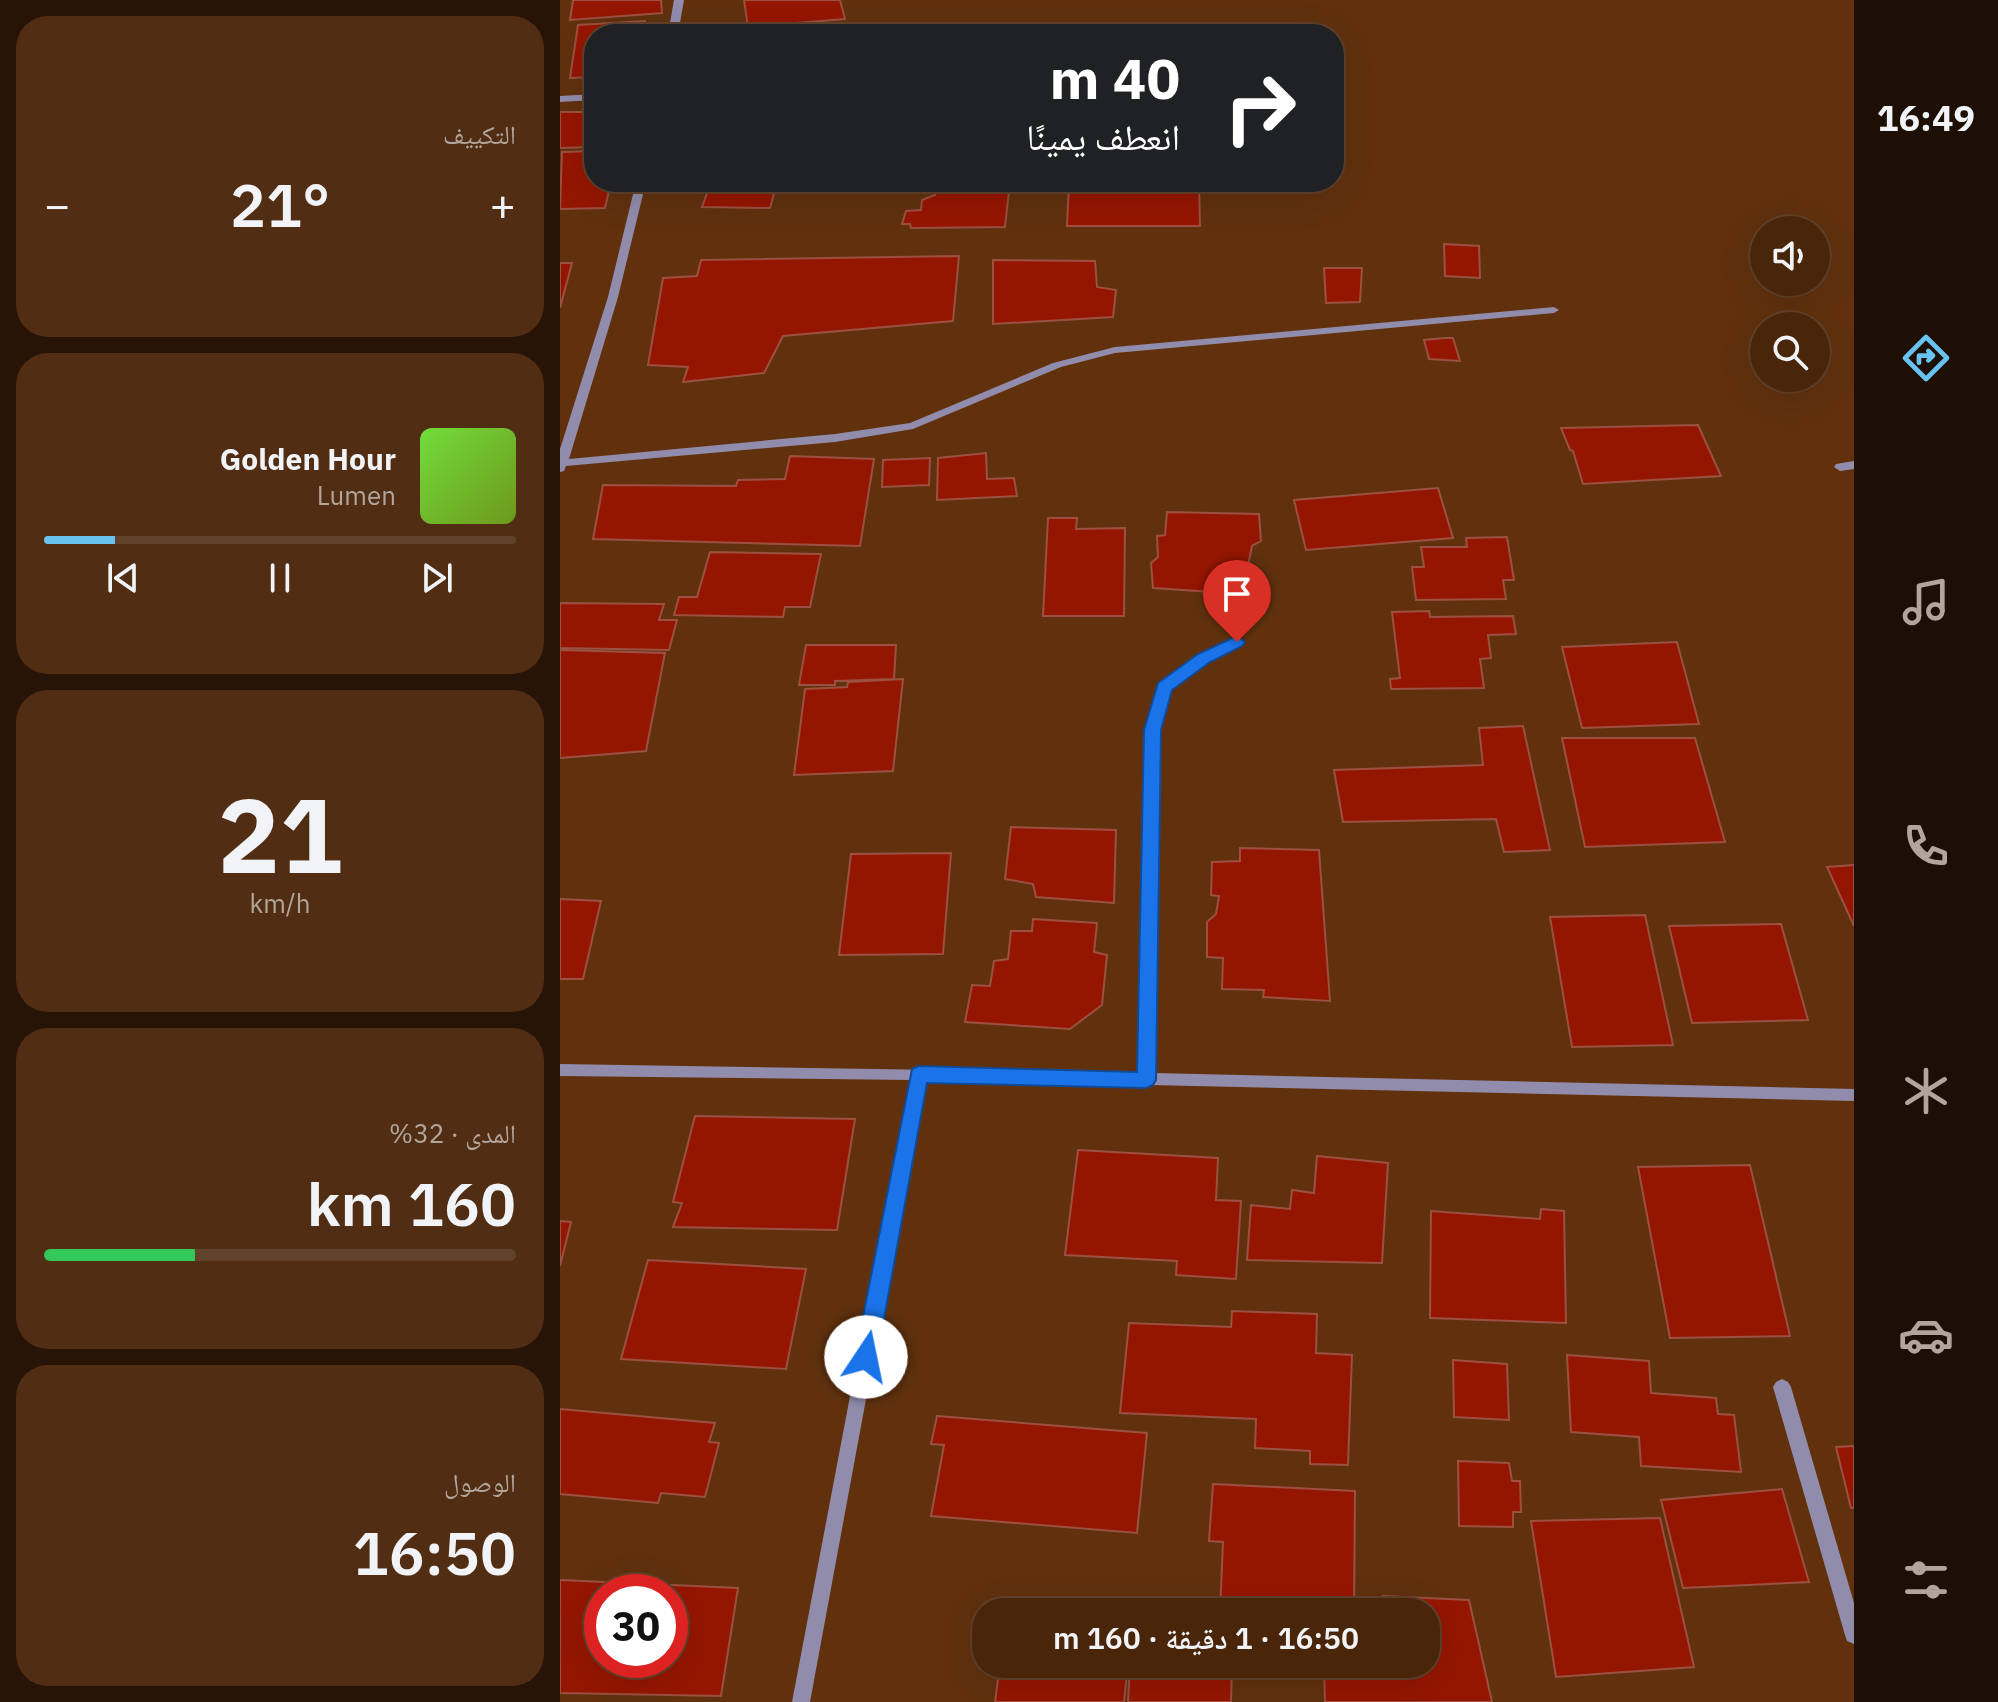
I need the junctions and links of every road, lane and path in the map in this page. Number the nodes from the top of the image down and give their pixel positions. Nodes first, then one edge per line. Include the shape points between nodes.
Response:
1 (679, 0) edge
2 (675, 24) edge
3 (584, 98) edge
4 (560, 99) edge
5 (639, 192) edge
6 (1554, 310) dead end
7 (1854, 465) edge
8 (561, 466) edge
9 (1840, 467) dead end
10 (1237, 642) dead end
11 (560, 1070) edge
12 (919, 1074) junction
13 (1146, 1080) junction
14 (1854, 1095) edge
15 (1782, 1387) dead end
16 (1854, 1635) edge
17 (801, 1702) edge

1 - 2 street
3 - 4 street
5 - 8 street via 613,297
6 - 8 street via 1115,350 1057,365 913,426
7 - 9 street
10 - 13 street via 1164,687 1152,730
11 - 12 street
12 - 13 street
12 - 17 street
13 - 14 street
15 - 16 street

